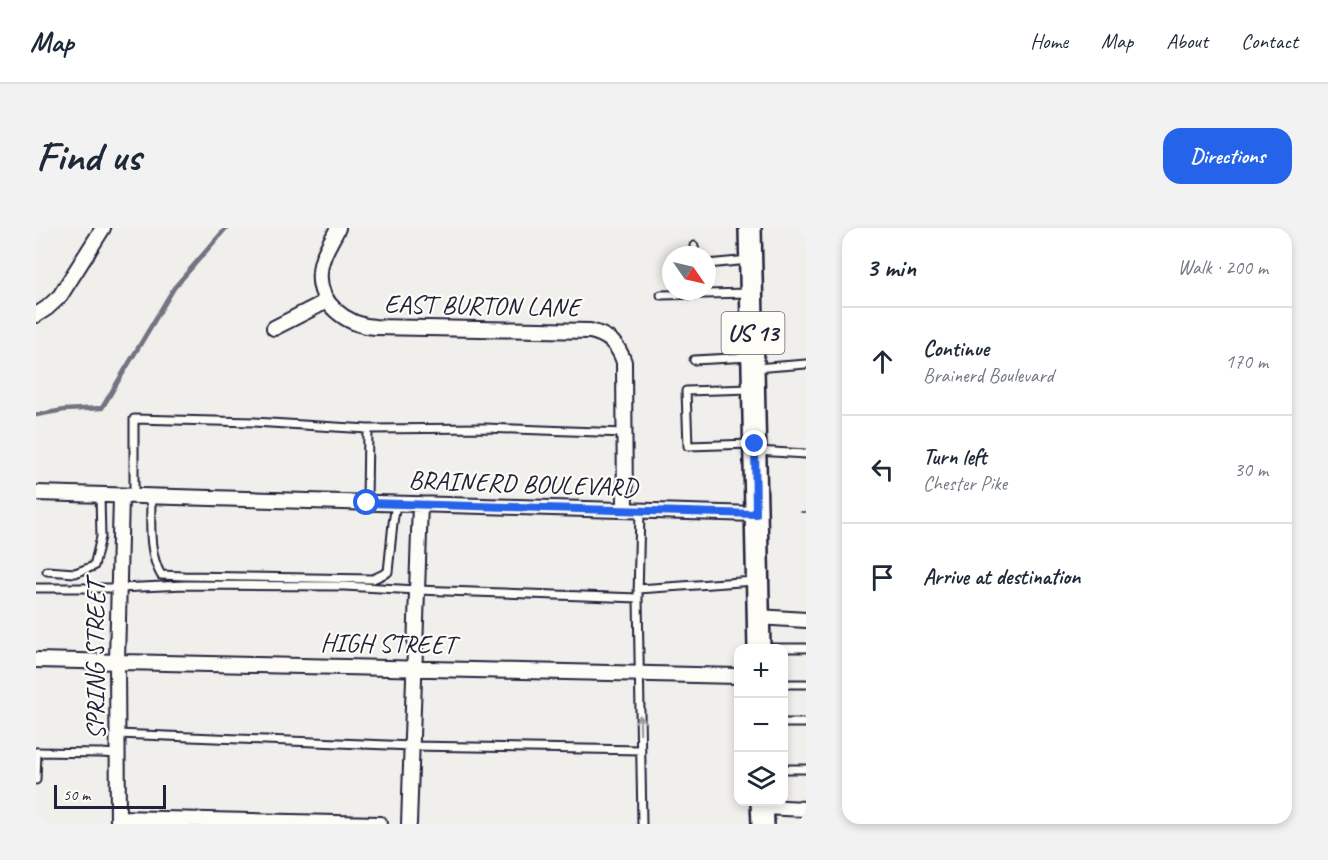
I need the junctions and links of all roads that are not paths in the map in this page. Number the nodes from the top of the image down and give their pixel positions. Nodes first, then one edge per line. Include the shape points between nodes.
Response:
1 (103, 228) edge
2 (338, 228) edge
3 (750, 228) edge
4 (751, 260) junction
5 (716, 263) edge
6 (752, 293) junction
7 (661, 296) dead end
8 (327, 301) junction
9 (36, 315) edge
10 (274, 327) dead end
11 (694, 360) dead end
12 (806, 364) edge
13 (753, 371) junction
14 (368, 429) junction
15 (625, 433) junction
16 (755, 447) junction
17 (806, 454) edge
18 (36, 494) edge
19 (100, 495) junction
20 (128, 496) junction
21 (151, 497) junction
22 (367, 503) junction
23 (396, 504) junction
24 (420, 504) junction
25 (625, 510) junction
26 (640, 511) junction
27 (756, 514) junction
28 (47, 571) dead end
29 (758, 580) junction
30 (36, 588) edge
31 (119, 588) junction
32 (638, 589) junction
33 (417, 590) junction
34 (638, 598) junction
35 (758, 616) junction
36 (806, 620) edge
37 (759, 644) edge
38 (788, 648) edge
39 (806, 648) edge
40 (36, 660) edge
41 (117, 661) junction
42 (415, 668) junction
43 (640, 673) junction
44 (734, 676) edge
45 (788, 684) edge
46 (806, 684) edge
47 (788, 723) edge
48 (806, 723) edge
49 (118, 734) junction
50 (412, 746) junction
51 (641, 750) junction
52 (36, 752) edge
53 (118, 754) junction
54 (788, 769) edge
55 (806, 770) edge
56 (36, 780) edge
57 (806, 809) edge
58 (762, 811) edge
59 (118, 821) edge
60 (381, 824) edge
61 (409, 824) edge
62 (642, 824) edge

1 - 9 street via 60,296
2 - 8 street via 320,271
3 - 4 main road, US 13
4 - 5 lane
4 - 6 main road, US 13
6 - 7 lane
6 - 13 main road, US 13
8 - 10 street
8 - 15 street, EAST BURTON LANE via 359,325 590,331 605,336 618,347 624,362
11 - 13 lane
12 - 13 lane
13 - 16 main road, US 13
13 - 16 lane via 686,392 688,446
14 - 15 lane
14 - 20 lane via 134,419
14 - 22 lane
15 - 25 street, EAST BURTON LANE
16 - 17 lane
16 - 27 main road, US 13
18 - 19 street, BRAINERD BOULEVARD
19 - 20 street, BRAINERD BOULEVARD
19 - 28 lane via 101,537 94,566 75,573
20 - 21 street, BRAINERD BOULEVARD
20 - 31 street, SPRING STREET
21 - 22 street, BRAINERD BOULEVARD
21 - 23 lane via 155,564 161,575 184,576 373,579 388,572
22 - 23 street, BRAINERD BOULEVARD
23 - 24 street, BRAINERD BOULEVARD
24 - 25 street, BRAINERD BOULEVARD
24 - 33 street
25 - 26 street, BRAINERD BOULEVARD
26 - 27 street, BRAINERD BOULEVARD
26 - 32 lane
27 - 29 main road, US 13
29 - 32 lane
29 - 35 main road, US 13
30 - 31 lane
31 - 33 lane via 344,586
31 - 41 street, SPRING STREET
32 - 34 lane
33 - 34 lane
33 - 42 street
34 - 43 lane
35 - 36 street
35 - 37 main road, US 13
38 - 39 lane
40 - 41 street, HIGH STREET
41 - 42 street, HIGH STREET
41 - 49 street, SPRING STREET
42 - 43 street, HIGH STREET
42 - 50 street
43 - 44 street, HIGH STREET
51 -> 43 lane
45 - 46 lane
47 - 48 lane
49 - 50 lane
49 - 53 street, SPRING STREET
50 - 51 lane
50 - 61 street
51 - 62 lane
52 - 53 lane
52 - 56 lane
53 - 59 street, SPRING STREET
54 - 55 lane
57 - 58 street
59 - 60 street

